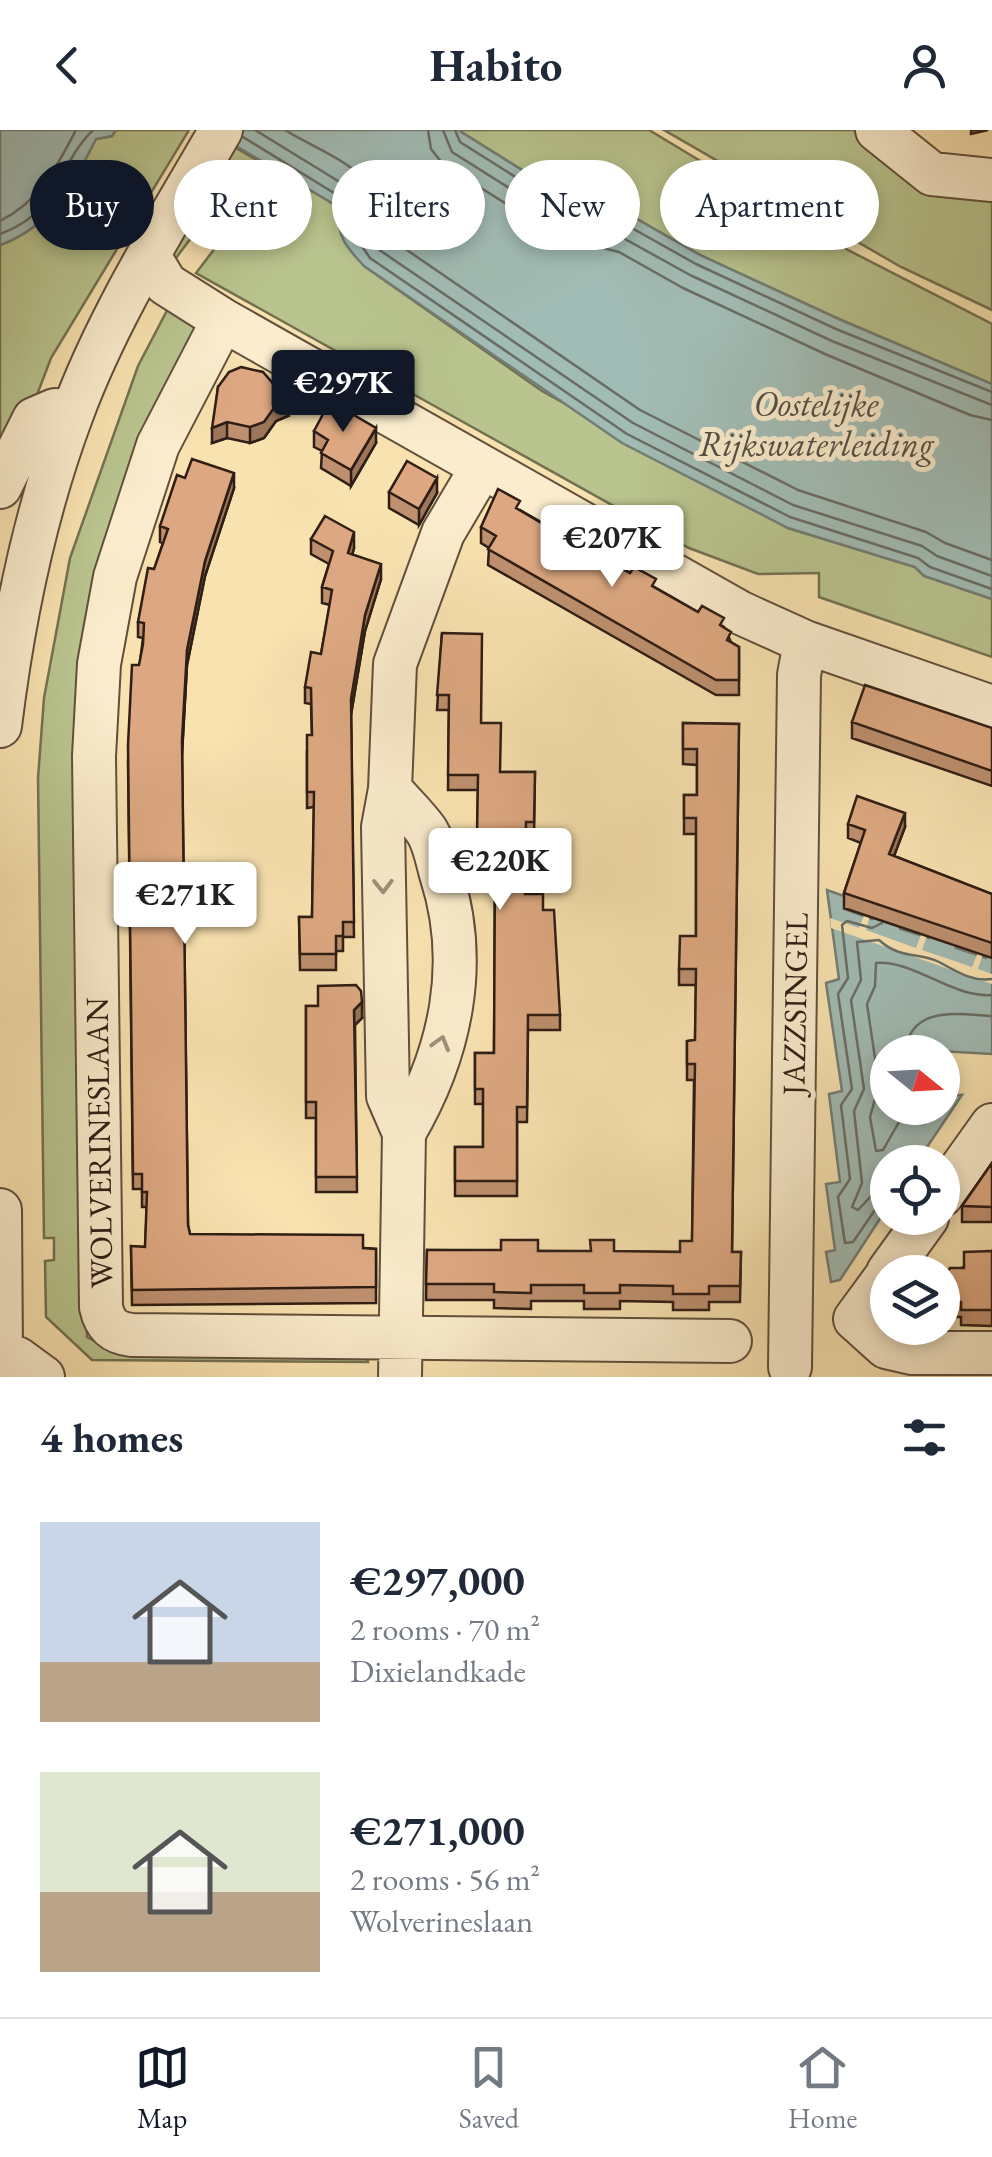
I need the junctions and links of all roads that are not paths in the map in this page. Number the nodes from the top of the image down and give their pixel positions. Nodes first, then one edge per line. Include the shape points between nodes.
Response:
1 (877, 130) edge
2 (216, 137) edge
3 (992, 180) edge
4 (149, 256) junction
5 (223, 320) junction
6 (72, 413) junction
7 (482, 467) junction
8 (0, 487) edge
9 (805, 642) junction
10 (992, 707) edge
11 (0, 726) edge
12 (390, 789) junction
13 (992, 1125) edge
14 (404, 1133) junction
15 (960, 1170) edge
16 (0, 1210) edge
17 (870, 1299) edge
18 (870, 1333) edge
19 (730, 1341) dead end
20 (884, 1345) edge
21 (992, 1353) edge
22 (0, 1356) edge
23 (400, 1357) edge
24 (790, 1374) edge
25 (43, 1377) edge

1 - 3 street via 932,174
2 - 4 street
4 - 5 street via 166,284
4 - 6 street
5 - 7 street
5 - 23 street, WOLVERINESLAAN via 158,445 115,578 99,664 94,756 101,1307 110,1328 132,1335
6 - 8 street via 54,410 34,419
6 - 11 street via 27,558
7 - 9 street
7 - 12 street via 443,533 395,664
9 - 10 street
9 - 24 street, JAZZSINGEL via 798,675
12 -> 14 street via 382,828 388,1096
14 -> 12 street via 426,1096 458,959 453,909 428,833
13 - 15 street
14 - 23 street
16 - 22 street
17 - 18 street via 856,1320
19 - 23 street
20 - 21 street
22 - 25 street via 17,1358

